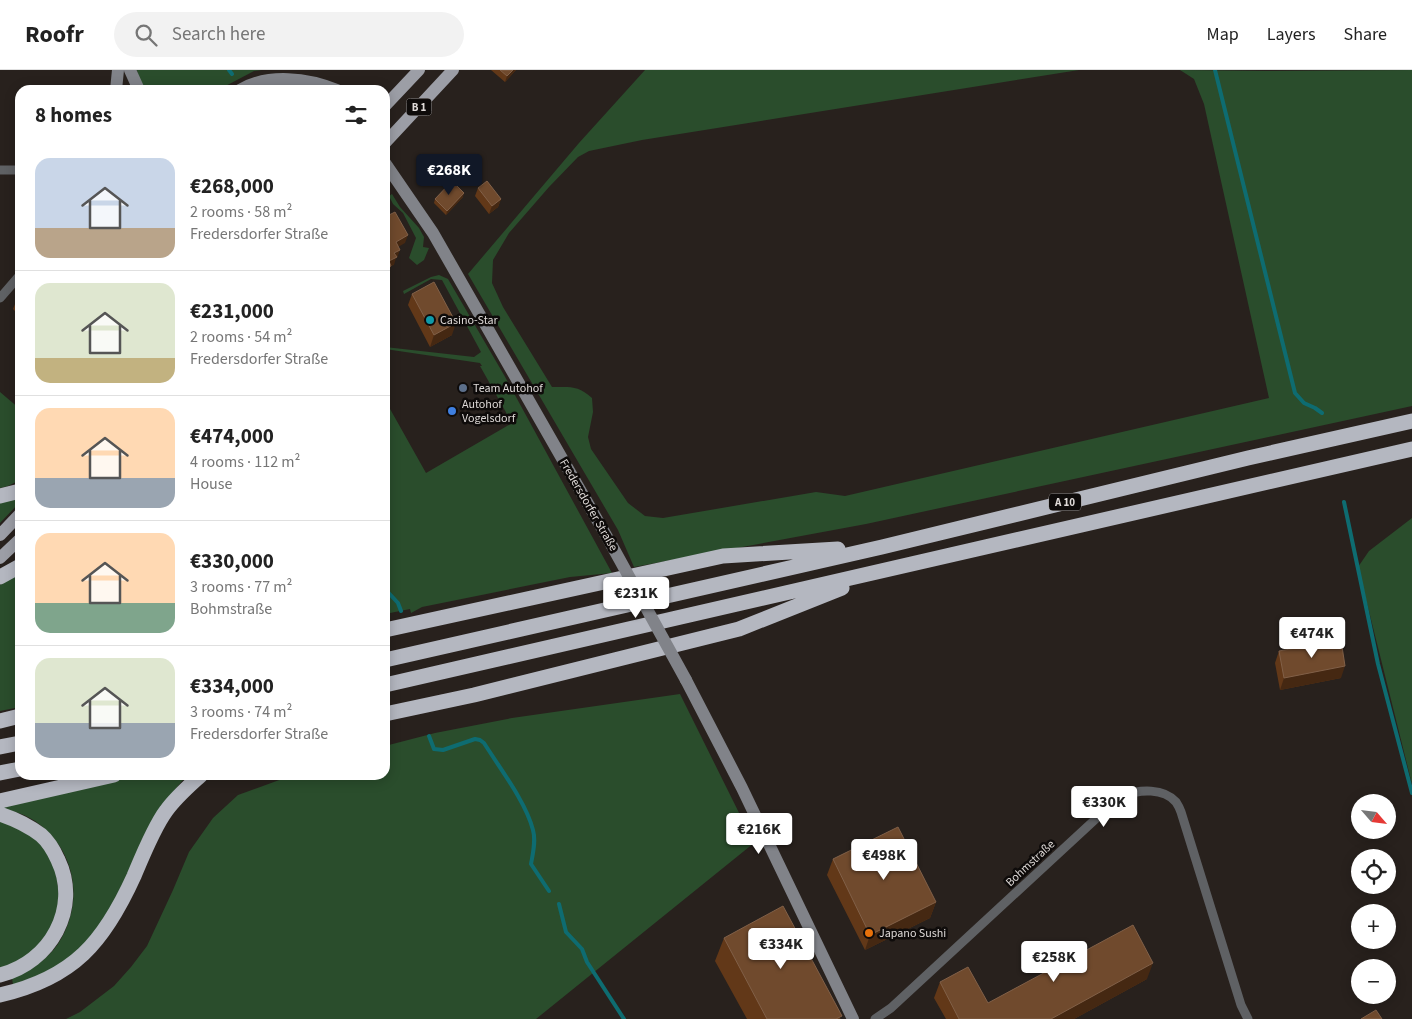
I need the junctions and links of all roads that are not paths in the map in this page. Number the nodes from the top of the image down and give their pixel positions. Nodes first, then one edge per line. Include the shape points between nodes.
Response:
1 (118, 70) edge
2 (123, 70) edge
3 (130, 70) edge
4 (418, 70) edge
5 (453, 70) edge
6 (116, 85) edge
7 (124, 85) edge
8 (137, 85) edge
9 (251, 85) edge
10 (325, 85) edge
11 (390, 99) edge
12 (390, 139) edge
13 (0, 170) edge
14 (15, 170) edge
15 (390, 170) edge
16 (15, 282) edge
17 (0, 298) edge
18 (1412, 421) edge
19 (1412, 449) edge
20 (15, 493) edge
21 (0, 496) edge
22 (15, 519) edge
23 (0, 535) edge
24 (15, 544) edge
25 (882, 546) junction
26 (0, 558) edge
27 (15, 569) edge
28 (890, 570) junction
29 (0, 577) edge
30 (390, 629) edge
31 (390, 659) edge
32 (390, 684) edge
33 (390, 713) edge
34 (15, 717) edge
35 (0, 721) edge
36 (15, 744) edge
37 (0, 747) edge
38 (15, 770) edge
39 (0, 773) edge
40 (92, 780) edge
41 (197, 780) edge
42 (0, 801) edge
43 (0, 814) edge
44 (0, 975) edge
45 (0, 995) edge
46 (853, 1019) edge
47 (875, 1019) edge
48 (1248, 1019) edge

1 - 6 street
2 - 7 street
3 - 8 street
4 - 11 main road, B 1
5 - 12 main road, B 1
9 - 10 street via 276,79
13 - 14 street
15 - 46 street, Fredersdorfer Straße, bridge via 433,233 612,544 742,788
16 - 17 street
18 - 25 highway, A 10
19 - 28 highway, A 10
20 - 21 highway
22 - 23 main road
24 - 26 main road
25 - 30 highway via 723,556
25 - 31 highway, A 10
27 - 29 highway
28 - 32 highway, A 10
28 - 33 highway via 739,628
34 - 35 highway
36 - 37 highway
38 - 39 highway
40 - 42 highway
41 - 45 highway via 166,811 102,935 66,969 50,979
43 - 44 highway via 20,821 42,836 55,852 66,886 66,905 50,944 34,960
47 - 48 street, Bohmstraße via 891,1008 1100,815 1122,797 1137,791 1156,792 1169,797 1181,812

